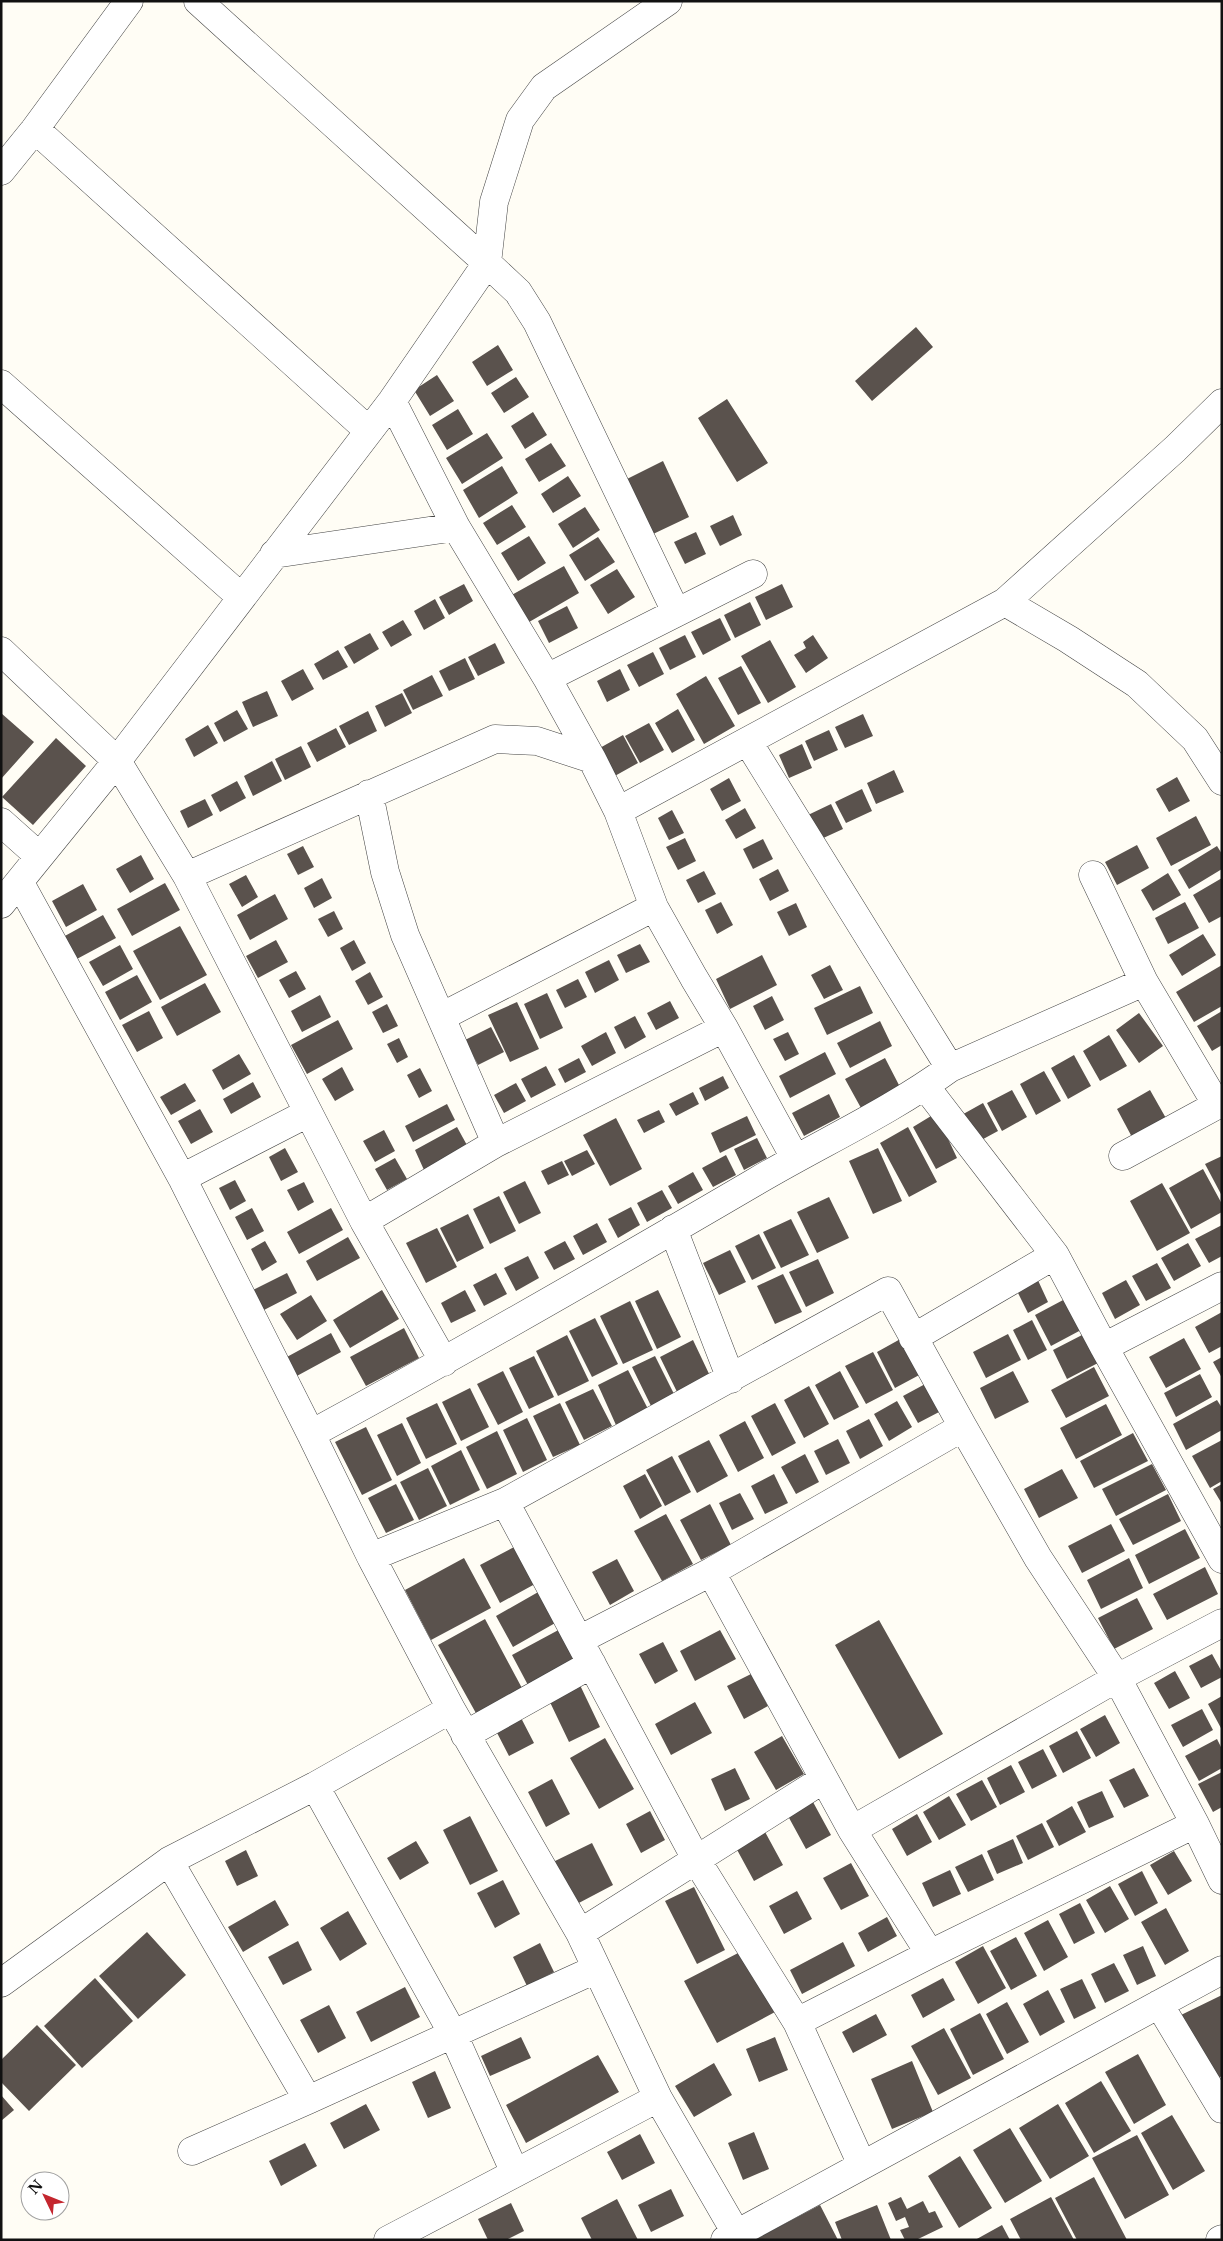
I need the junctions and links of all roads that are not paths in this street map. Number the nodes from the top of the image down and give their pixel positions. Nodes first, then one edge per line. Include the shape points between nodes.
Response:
1 (129, 1) edge
2 (198, 1) edge
3 (668, 1) edge
4 (35, 129) junction
5 (1, 171) edge
6 (487, 263) junction
7 (1, 384) edge
8 (392, 401) junction
9 (1222, 404) edge
10 (369, 431) junction
11 (456, 527) junction
12 (274, 554) junction
13 (753, 574) dead end
14 (241, 597) junction
15 (1005, 602) junction
16 (676, 612) junction
17 (1, 651) edge
18 (547, 678) junction
19 (748, 742) junction
20 (592, 759) junction
21 (117, 761) junction
22 (1222, 781) edge
23 (369, 794) junction
24 (618, 811) junction
25 (1, 822) edge
26 (39, 856) junction
27 (1093, 875) dead end
28 (187, 876) junction
29 (20, 883) junction
30 (1, 904) edge
31 (654, 907) junction
32 (1144, 982) junction
33 (441, 1017) junction
34 (724, 1028) junction
35 (950, 1068) junction
36 (925, 1086) junction
37 (1220, 1104) edge
38 (308, 1113) junction
39 (496, 1143) junction
40 (1123, 1156) dead end
41 (795, 1158) junction
42 (182, 1178) junction
43 (364, 1221) junction
44 (674, 1229) junction
45 (1055, 1255) junction
46 (1222, 1286) edge
47 (913, 1338) junction
48 (1104, 1347) junction
49 (444, 1362) junction
50 (731, 1379) junction
51 (963, 1428) junction
52 (311, 1434) junction
53 (505, 1502) junction
54 (371, 1557) junction
55 (1222, 1559) edge
56 (711, 1572) junction
57 (1222, 1623) edge
58 (586, 1652) junction
59 (1117, 1678) junction
60 (451, 1709) junction
61 (465, 1735) junction
62 (824, 1778) junction
63 (314, 1786) junction
64 (1195, 1824) junction
65 (852, 1830) junction
66 (169, 1861) junction
67 (697, 1861) junction
68 (1222, 1880) edge
69 (580, 1933) junction
70 (930, 1954) junction
71 (596, 1969) junction
72 (1222, 1970) edge
73 (1, 1983) edge
74 (1159, 2004) junction
75 (797, 2022) junction
76 (453, 2034) junction
77 (658, 2098) junction
78 (308, 2100) junction
79 (1222, 2109) edge
80 (192, 2151) dead end
81 (862, 2165) junction
82 (515, 2173) junction
83 (734, 2238) edge
84 (388, 2240) edge

1 - 4 street
2 - 6 street
3 - 6 street via 544,87 520,120 494,202
4 - 5 street
4 - 10 street
6 - 8 street
6 - 16 street via 518,292 537,322
7 - 14 street
8 - 10 street
8 - 11 street
9 - 15 street
10 - 12 street
11 - 12 street
11 - 18 street
12 - 14 street
13 - 16 street
14 - 21 street
15 - 19 street
15 - 22 street via 1137,684 1195,739
16 - 18 street
17 - 21 street
18 - 20 street
19 - 24 street
19 - 35 street
20 - 23 street via 537,741 495,739
20 - 24 street
21 - 26 street
21 - 28 street
23 - 28 street
23 - 33 street via 385,872 405,935
24 - 31 street
25 - 26 street
26 - 29 street
27 - 32 street
28 - 38 street
29 - 30 street
29 - 42 street
31 - 33 street
31 - 34 street
32 - 35 street
32 - 37 street
33 - 39 street
34 - 39 street
34 - 41 street
35 - 36 street
36 - 41 street
36 - 45 street
37 - 40 street
38 - 42 street
38 - 43 street
39 - 43 street
41 - 44 street
42 - 52 street
43 - 49 street
44 - 49 street
44 - 50 street
45 - 47 street
45 - 48 street
46 - 48 street
47 - 50 street via 888,1291
47 - 51 street
48 - 55 street
49 - 52 street
50 - 53 street
51 - 56 street
51 - 59 street via 1038,1558
52 - 54 street
53 - 54 street
53 - 58 street
54 - 60 street
56 - 58 street
56 - 62 street
57 - 59 street
58 - 61 street
58 - 67 street
59 - 64 street
59 - 65 street
60 - 61 street
60 - 63 street
61 - 69 street
62 - 65 street
62 - 67 street
63 - 66 street
63 - 76 street
64 - 68 street
64 - 70 street
65 - 70 street
66 - 73 street
66 - 78 street
67 - 69 street
67 - 75 street
69 - 71 street
70 - 75 street
71 - 76 street
71 - 77 street
72 - 74 street
74 - 79 street
74 - 81 street
75 - 81 street
76 - 78 street
76 - 82 street
77 - 82 street
77 - 83 street
78 - 80 street
81 - 83 street
82 - 84 street

